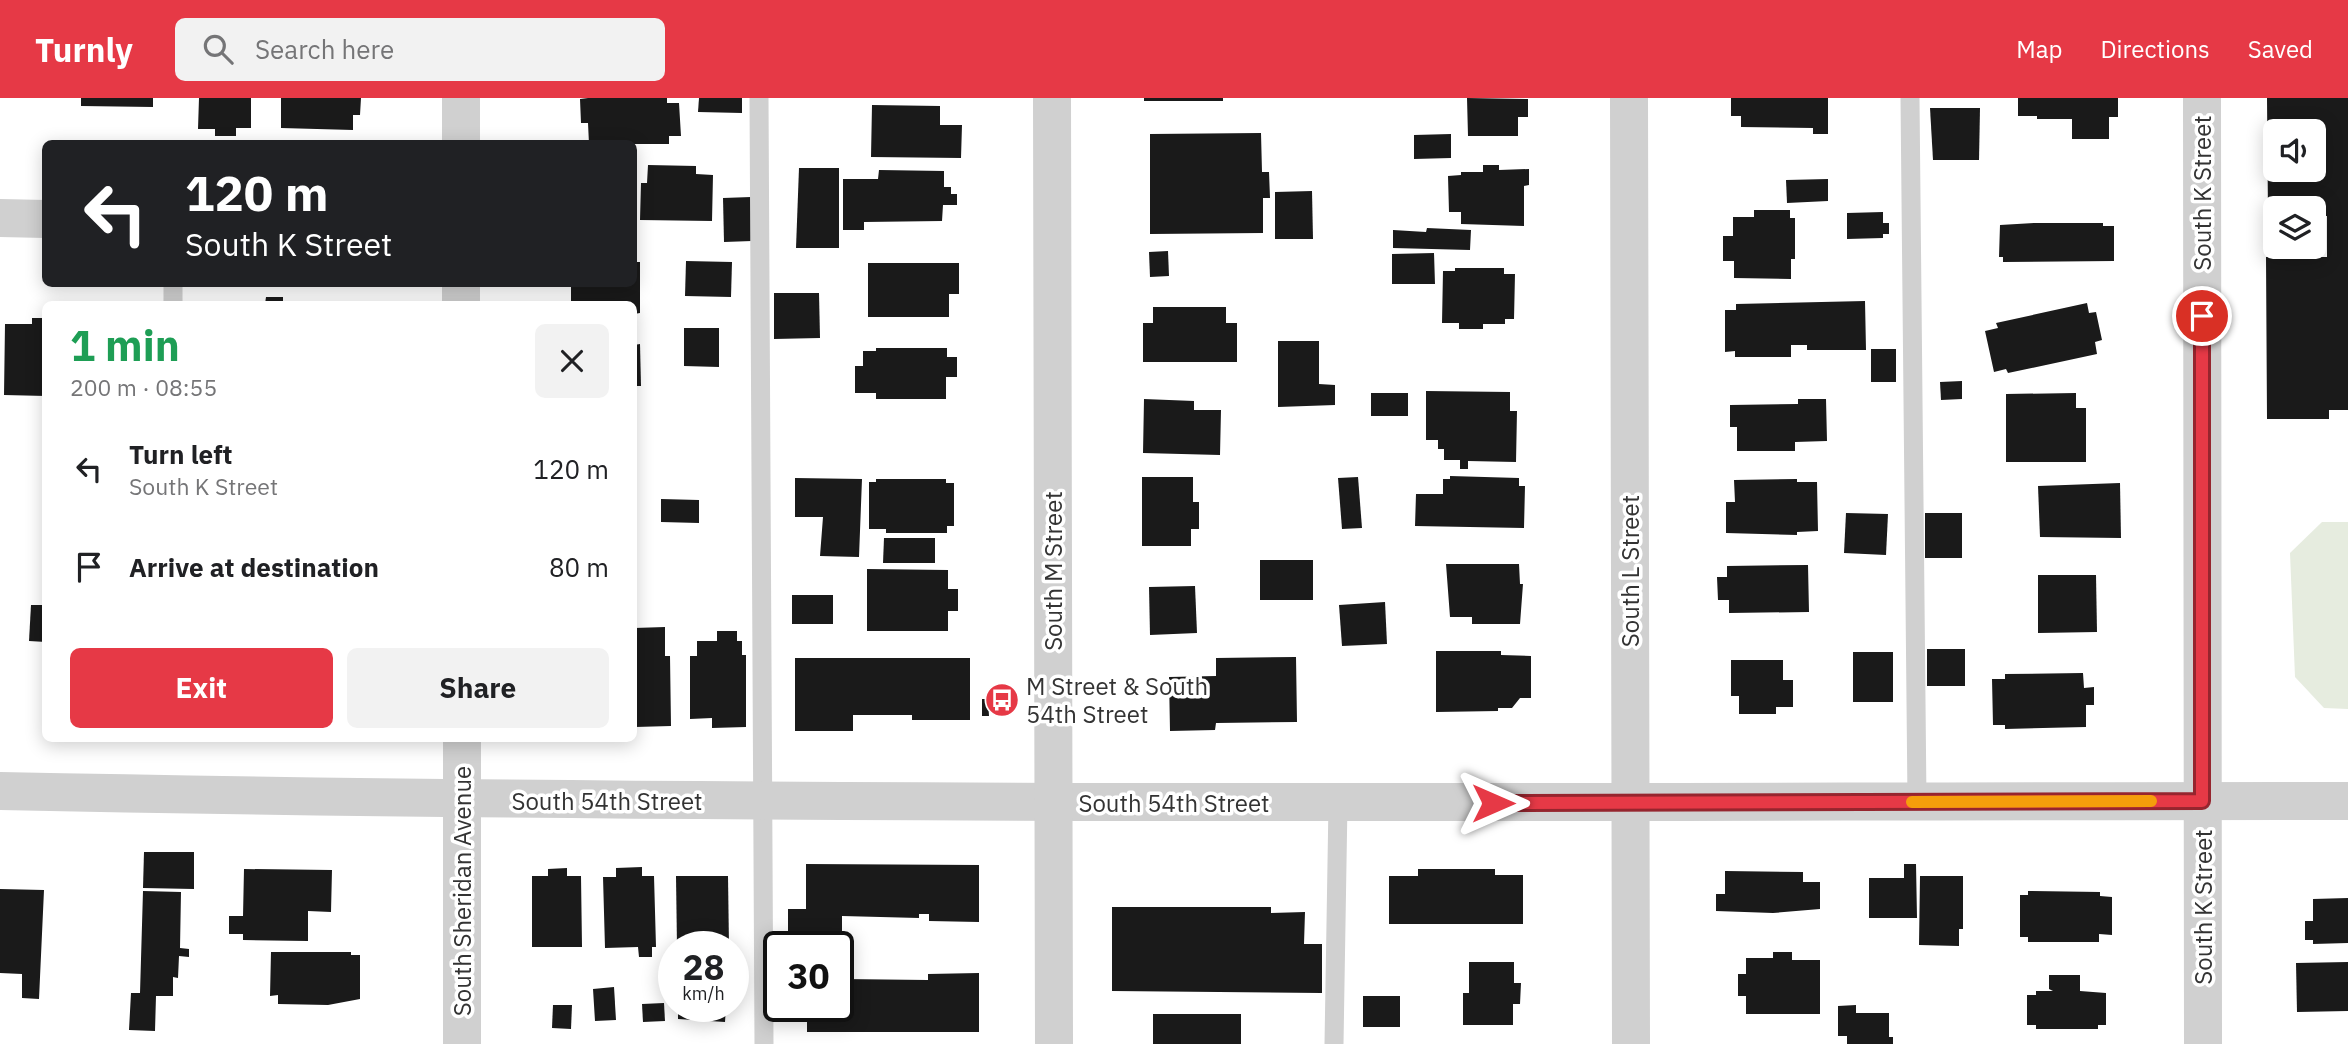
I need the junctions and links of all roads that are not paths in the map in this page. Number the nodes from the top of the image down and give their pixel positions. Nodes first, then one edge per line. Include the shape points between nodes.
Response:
1 (461, 98) edge
2 (759, 98) edge
3 (1052, 98) edge
4 (1629, 98) edge
5 (1910, 98) edge
6 (2202, 98) edge
7 (461, 140) edge
8 (0, 218) edge
9 (42, 219) edge
10 (462, 742) edge
11 (0, 791) edge
12 (462, 800) junction
13 (2202, 801) junction
14 (2348, 801) edge
15 (764, 802) junction
16 (1630, 802) junction
17 (1917, 802) junction
18 (1053, 803) junction
19 (1338, 803) junction
20 (462, 1044) edge
21 (764, 1044) edge
22 (1054, 1044) edge
23 (1334, 1044) edge
24 (1632, 1044) edge
25 (2203, 1044) edge

1 - 7 street
2 - 15 lane
3 - 18 street, South M Street
4 - 16 street, South L Street
5 - 17 lane
6 - 13 street, South K Street
8 - 9 street
10 - 12 street, South Sheridan Avenue
11 - 12 street, South 54th Street
12 - 15 street, South 54th Street
12 - 20 street, South Sheridan Avenue
13 - 14 street, South 54th Street
13 - 17 street, South 54th Street
13 - 25 street, South K Street
15 - 18 street, South 54th Street
15 - 21 lane
16 - 17 street, South 54th Street
16 - 19 street, South 54th Street
16 - 24 street, South L Street
18 - 19 street, South 54th Street
18 - 22 street, South M Street
19 - 23 lane

